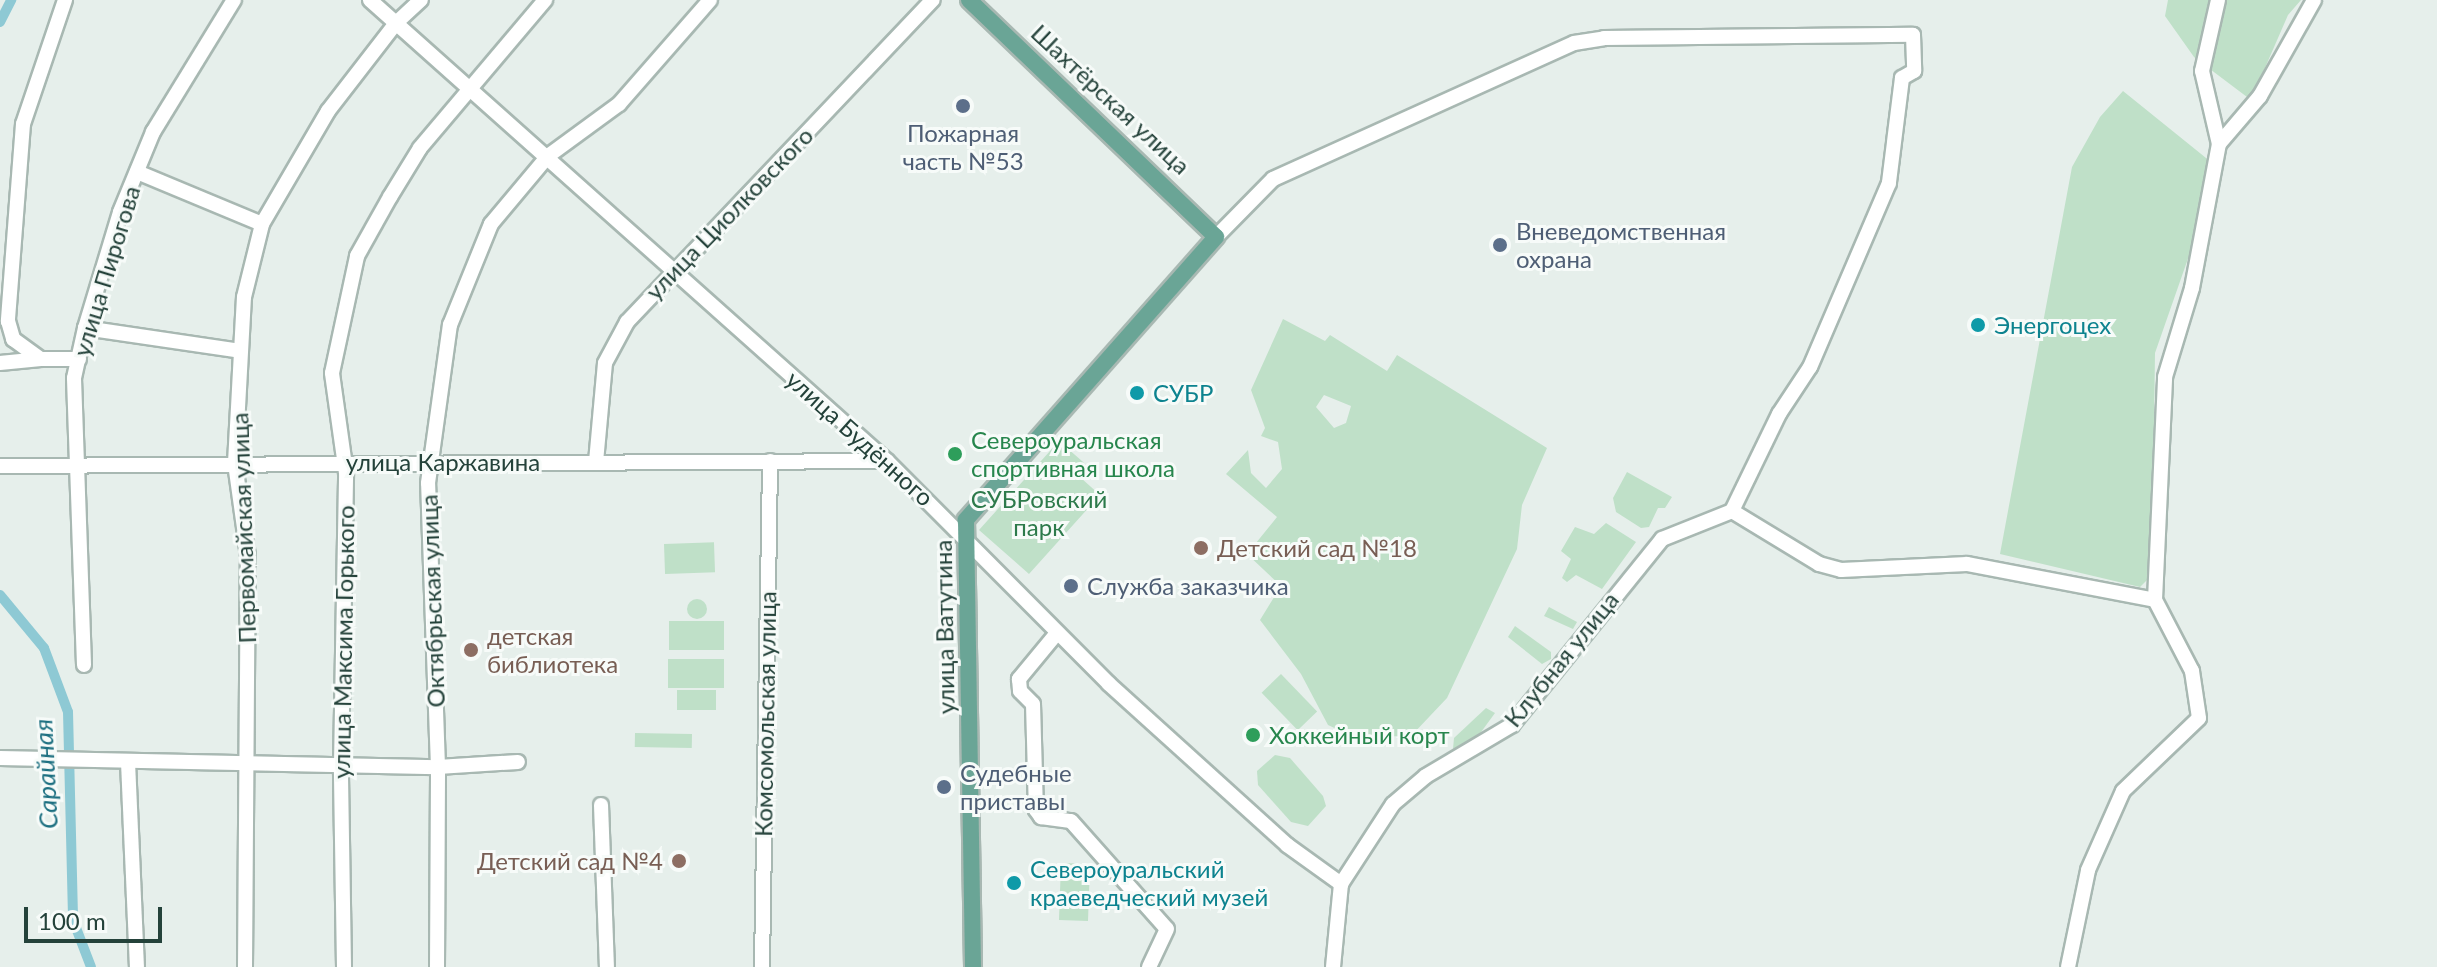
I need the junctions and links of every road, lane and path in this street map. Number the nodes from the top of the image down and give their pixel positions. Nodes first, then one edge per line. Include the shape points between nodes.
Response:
1 (65, 0) edge
2 (234, 0) edge
3 (370, 0) edge
4 (421, 0) edge
5 (545, 0) edge
6 (710, 0) edge
7 (933, 0) edge
8 (969, 0) edge
9 (2218, 0) edge
10 (2314, 0) edge
11 (396, 23) junction
12 (470, 88) junction
13 (2219, 144) junction
14 (548, 156) junction
15 (137, 172) junction
16 (262, 224) junction
17 (1216, 237) junction
18 (673, 269) junction
19 (85, 328) junction
20 (240, 351) junction
21 (41, 359) junction
22 (79, 359) junction
23 (0, 363) edge
24 (770, 461) junction
25 (887, 461) junction
26 (342, 462) junction
27 (428, 462) junction
28 (596, 462) junction
29 (235, 463) junction
30 (78, 465) junction
31 (0, 466) edge
32 (1732, 511) junction
33 (966, 540) junction
34 (2155, 600) junction
35 (1057, 633) junction
36 (84, 665) dead end
37 (0, 758) edge
38 (124, 762) junction
39 (518, 762) dead end
40 (249, 763) junction
41 (341, 766) junction
42 (438, 767) junction
43 (601, 805) dead end
44 (1341, 884) junction
45 (137, 967) edge
46 (245, 967) edge
47 (344, 967) edge
48 (437, 967) edge
49 (607, 967) edge
50 (762, 967) edge
51 (973, 967) edge
52 (1149, 967) edge
53 (1333, 967) edge
54 (2068, 967) edge

1 - 21 street via 23,124 8,321 13,339
2 - 15 street, улица Пирогова via 160,120
3 - 11 street, улица Будённого
4 - 11 street, Первомайская улица
5 - 12 street, улица Максима Горького
6 - 14 street, Октябрьская улица via 619,104
7 - 18 street, улица Циолковского
8 - 17 main road, Шахтёрская улица
9 - 13 street via 2202,71
10 - 13 street via 2260,96
11 - 12 street, улица Будённого
11 - 16 street, Первомайская улица via 328,111
12 - 14 street, улица Будённого
12 - 26 street, улица Максима Горького via 420,148 357,256 332,373
13 - 34 street via 2192,288 2165,377
14 - 18 street, улица Будённого
14 - 27 street, Октябрьская улица via 491,224 459,293
15 - 16 street
15 - 19 street, улица Пирогова
16 - 20 street, Первомайская улица via 244,297
17 - 32 street via 1273,179 1574,43 1604,38 1913,35 1914,71 1902,78 1889,183 1810,367 1773,425
17 - 33 main road, улица Ватутина via 966,520
18 - 25 street, улица Будённого
18 - 28 street, улица Циолковского via 627,322 605,363
19 - 20 street
19 - 22 street, улица Пирогова
20 - 29 street, Первомайская улица
21 - 22 street
21 - 23 street
22 - 30 street, улица Пирогова via 74,378
24 - 25 street, улица Каржавина
24 - 28 street, улица Каржавина
24 - 50 street, Комсомольская улица
25 - 33 street, улица Будённого
26 - 27 street, улица Каржавина
26 - 29 street, улица Каржавина
26 - 41 street, улица Максима Горького via 346,473
27 - 28 street, улица Каржавина
27 - 42 street, Октябрьская улица
29 - 30 street, улица Каржавина
29 - 40 street, Первомайская улица via 248,556
30 - 31 street, улица Каржавина
30 - 36 street, улица Пирогова
32 - 34 street via 1819,564 1841,570 1967,564
32 - 44 street, Клубная улица via 1662,539 1512,725 1426,776 1393,804
33 - 35 street, улица Будённого
33 - 51 main road, улица Ватутина
34 - 54 street via 2192,671 2199,718 2123,791 2088,870
35 - 44 street, улица Будённого via 1287,845
35 - 52 street via 1019,679 1020,691 1033,704 1036,810 1041,817 1071,821 1167,929
37 - 38 street
38 - 40 street
38 - 45 street
39 - 42 street
40 - 41 street
40 - 46 street, Первомайская улица
41 - 42 street
41 - 47 street, улица Максима Горького
42 - 48 street, Октябрьская улица
43 - 49 street
44 - 53 street, Клубная улица

